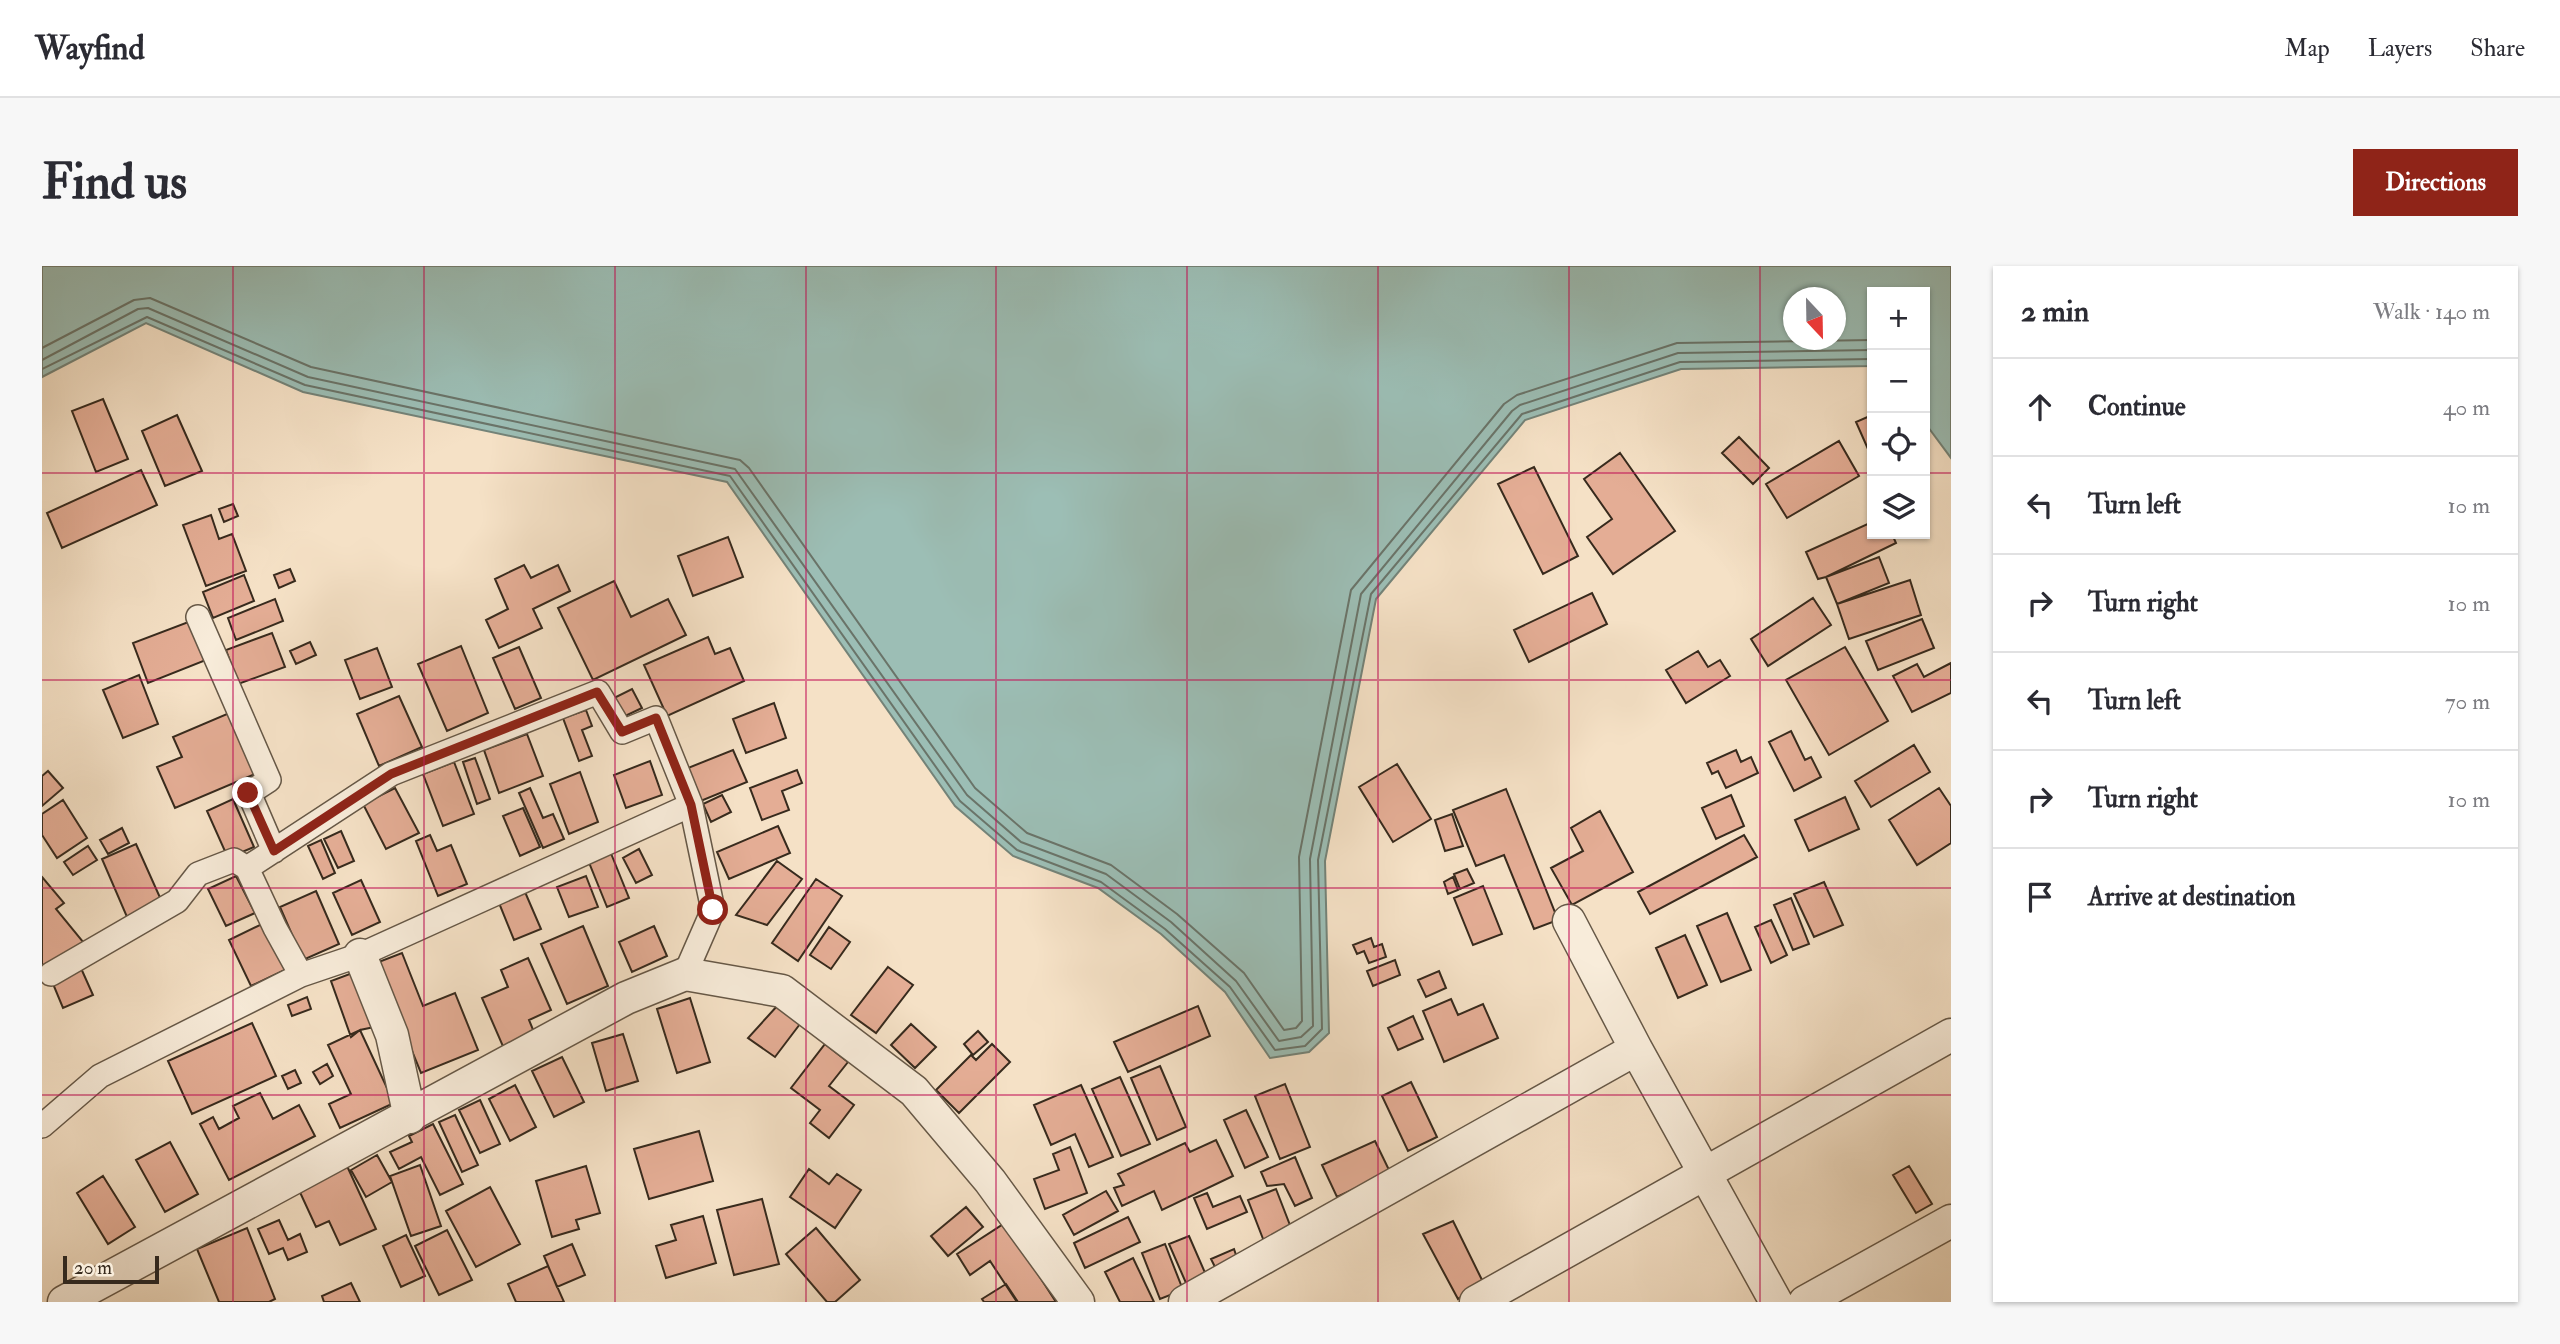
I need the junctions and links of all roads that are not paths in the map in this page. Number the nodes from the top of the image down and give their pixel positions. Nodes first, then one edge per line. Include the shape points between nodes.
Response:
1 (198, 617) dead end
2 (691, 805) junction
3 (274, 851) junction
4 (247, 868) junction
5 (1569, 921) dead end
6 (360, 955) junction
7 (51, 974) dead end
8 (685, 974) junction
9 (301, 975) junction
10 (1951, 1035) edge
11 (1636, 1049) junction
12 (410, 1117) junction
13 (42, 1126) edge
14 (1706, 1173) junction
15 (1951, 1221) edge
16 (64, 1302) edge
17 (1079, 1302) edge
18 (1185, 1302) edge
19 (1476, 1302) edge
20 (1776, 1302) edge
21 (1805, 1302) edge

1 - 3 street via 269,780 248,793
2 - 3 street via 656,718 622,732 597,692 391,774
2 - 6 street
2 - 8 street via 713,910
3 - 4 street
4 - 7 street via 234,860 198,874 177,901
4 - 9 street
5 - 11 street
6 - 9 street
6 - 12 street via 392,1035
8 - 12 street via 626,998
8 - 17 street via 782,991 914,1091 990,1181
9 - 13 street via 100,1076
10 - 14 street
11 - 14 street
11 - 18 street
12 - 16 street
14 - 19 street
14 - 20 street
15 - 21 street

